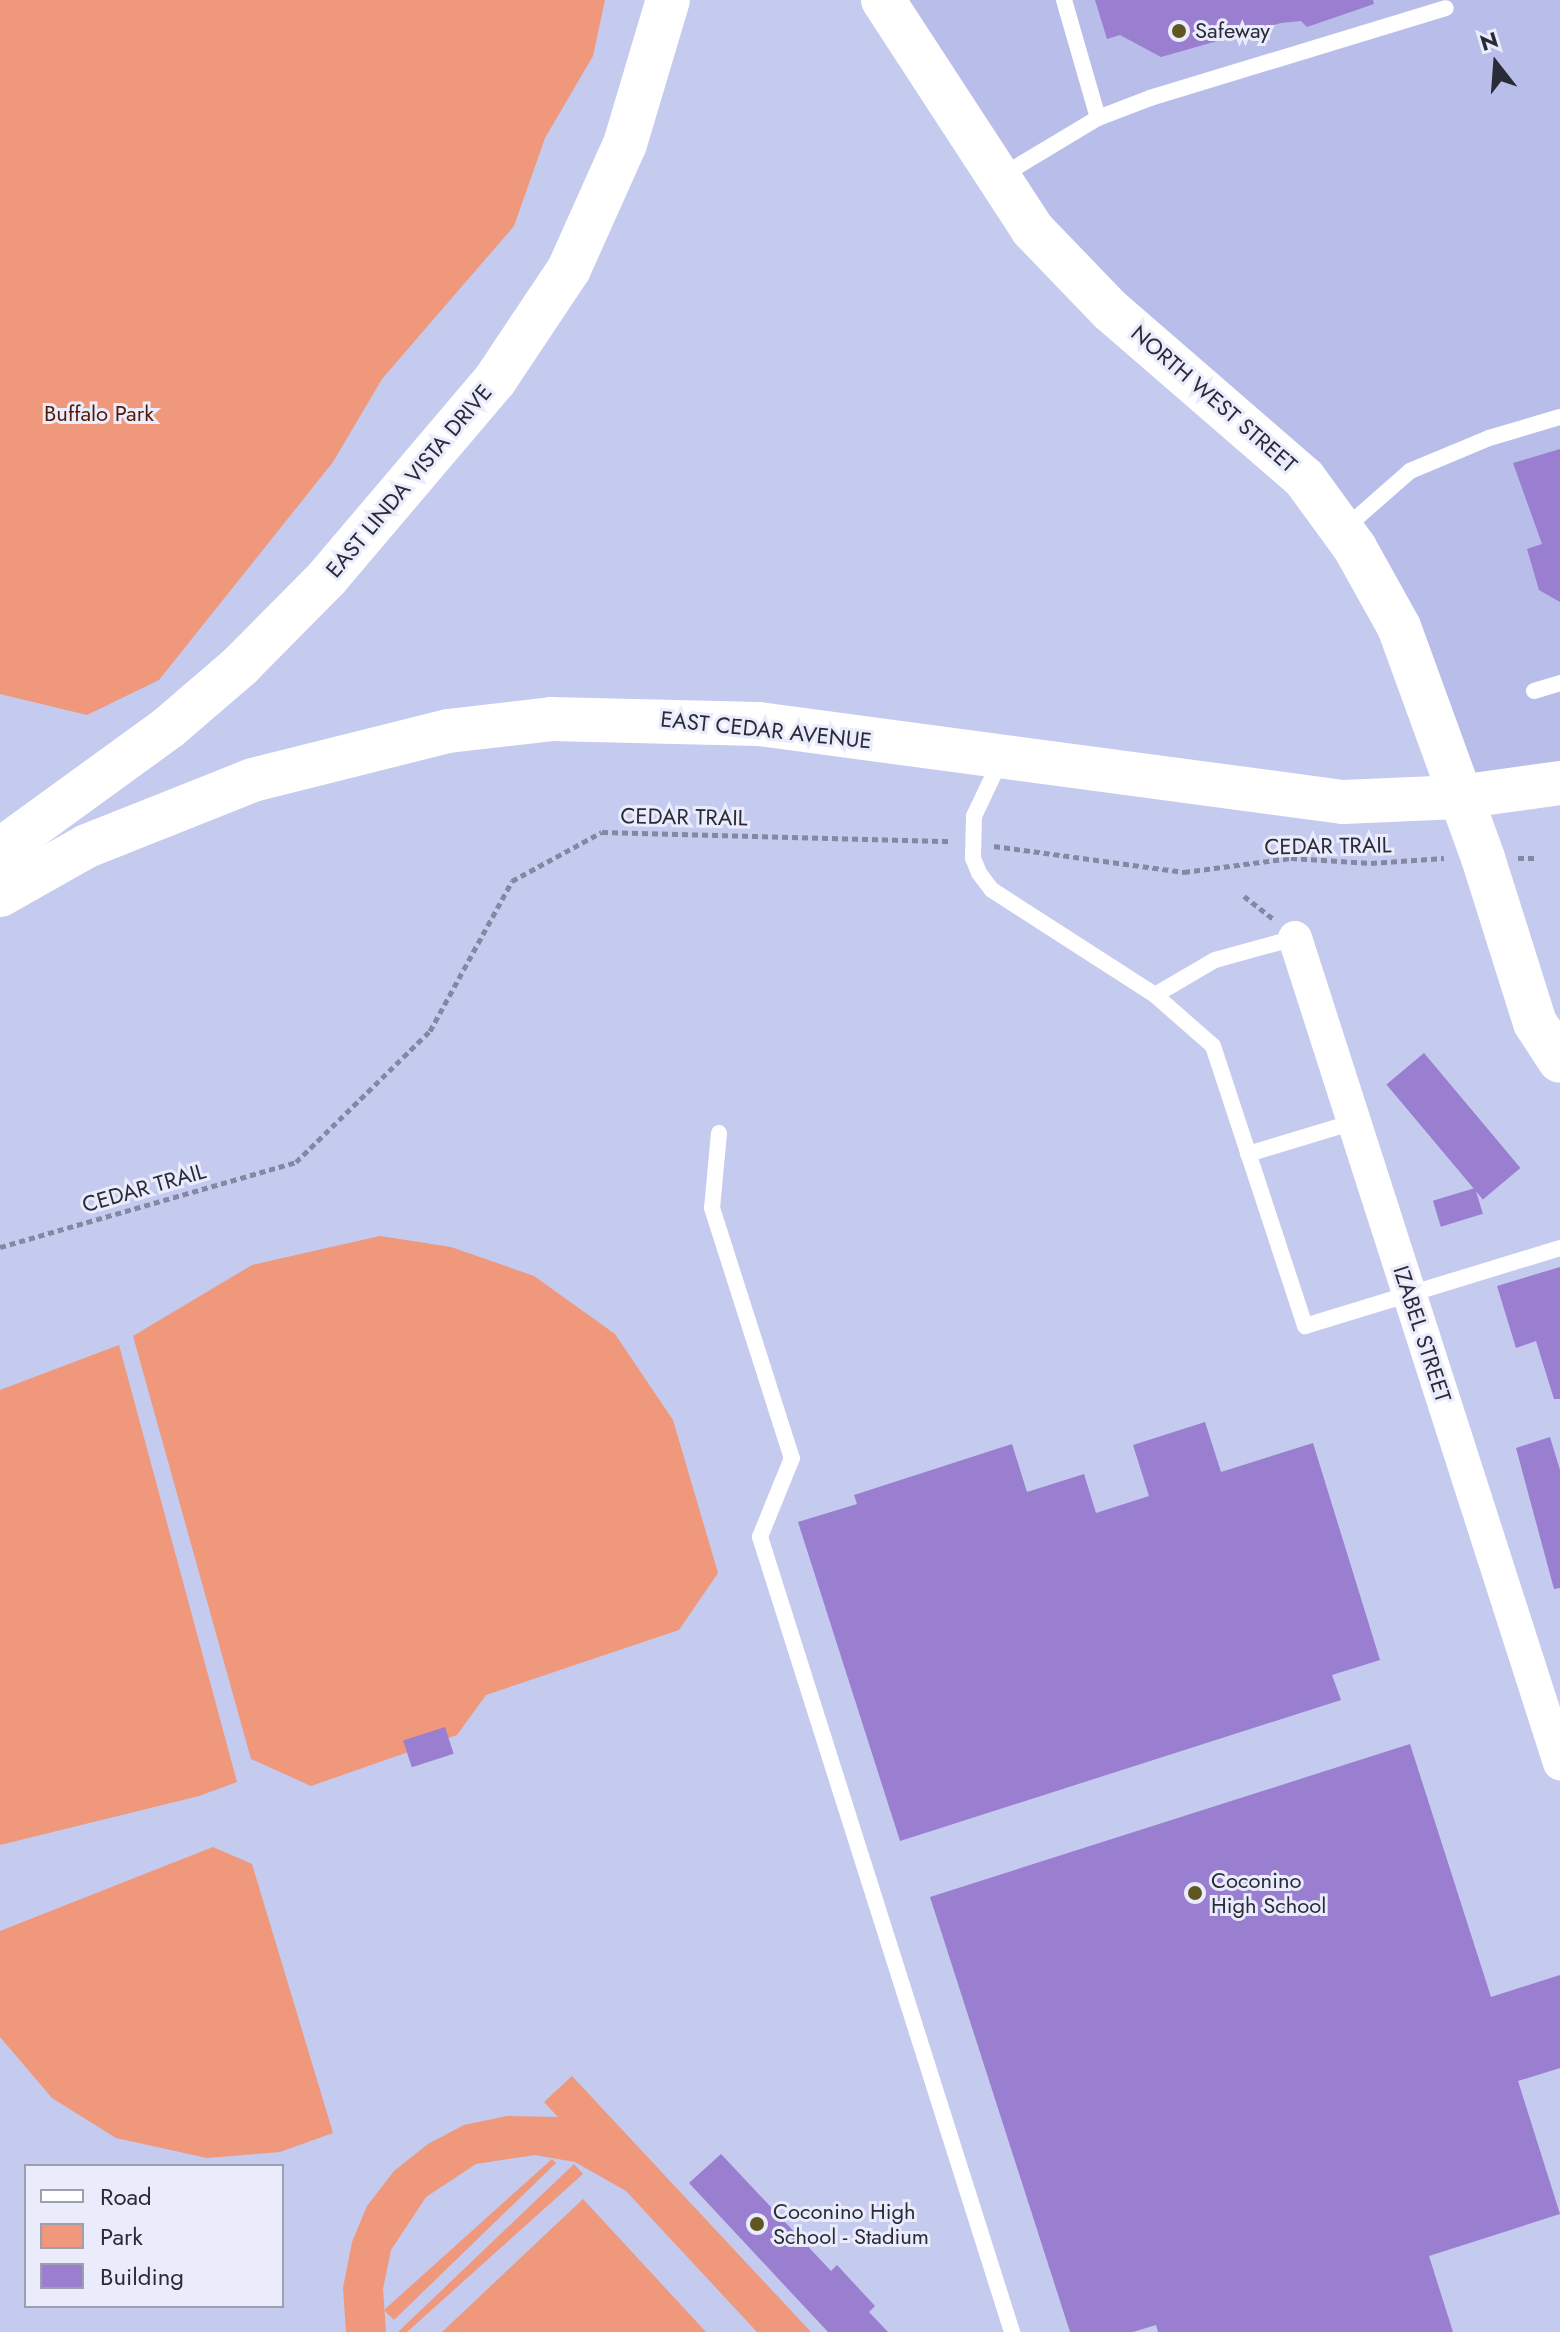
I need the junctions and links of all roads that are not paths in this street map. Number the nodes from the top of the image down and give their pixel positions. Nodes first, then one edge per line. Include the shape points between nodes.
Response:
1 (668, 0) edge
2 (883, 0) edge
3 (1064, 0) edge
4 (1446, 8) dead end
5 (1098, 118) junction
6 (997, 178) junction
7 (1560, 417) edge
8 (1343, 531) junction
9 (1560, 683) edge
10 (1534, 691) dead end
11 (1002, 758) junction
12 (1560, 783) edge
13 (1459, 797) junction
14 (0, 850) edge
15 (0, 895) edge
16 (1295, 938) joint
17 (1155, 995) junction
18 (1560, 1061) edge
19 (1354, 1122) junction
20 (719, 1133) dead end
21 (1248, 1154) junction
22 (1560, 1248) edge
23 (1409, 1294) junction
24 (1555, 1728) edge
25 (1560, 1763) edge
26 (1012, 2332) edge

1 - 14 street, EAST LINDA VISTA DRIVE via 625,144 569,269 495,380 327,578 240,666 168,728
2 - 6 street, NORTH WEST STREET
3 - 5 lane
4 - 5 lane
5 - 6 lane
6 - 8 street, NORTH WEST STREET via 1068,270 1277,451
7 - 8 lane via 1489,438 1410,471
8 - 13 street, NORTH WEST STREET via 1399,627
9 - 10 lane
11 - 13 street, EAST CEDAR AVENUE via 1343,802
11 - 15 street, EAST CEDAR AVENUE via 759,724 660,718 551,719 448,731 339,755 176,807 87,846
11 - 17 lane via 974,816 972,842 979,873 992,890
12 - 13 street, EAST CEDAR AVENUE
13 - 18 street, NORTH WEST STREET via 1535,1023
16 - 17 lane via 1215,960
16 - 19 street, IZABEL STREET
17 - 21 lane via 1213,1046
19 - 21 lane
19 - 23 street, IZABEL STREET
20 - 26 lane via 712,1208 792,1458 760,1537
21 - 23 lane via 1305,1326
22 - 23 lane
23 - 24 street, IZABEL STREET
24 - 25 street, IZABEL STREET

